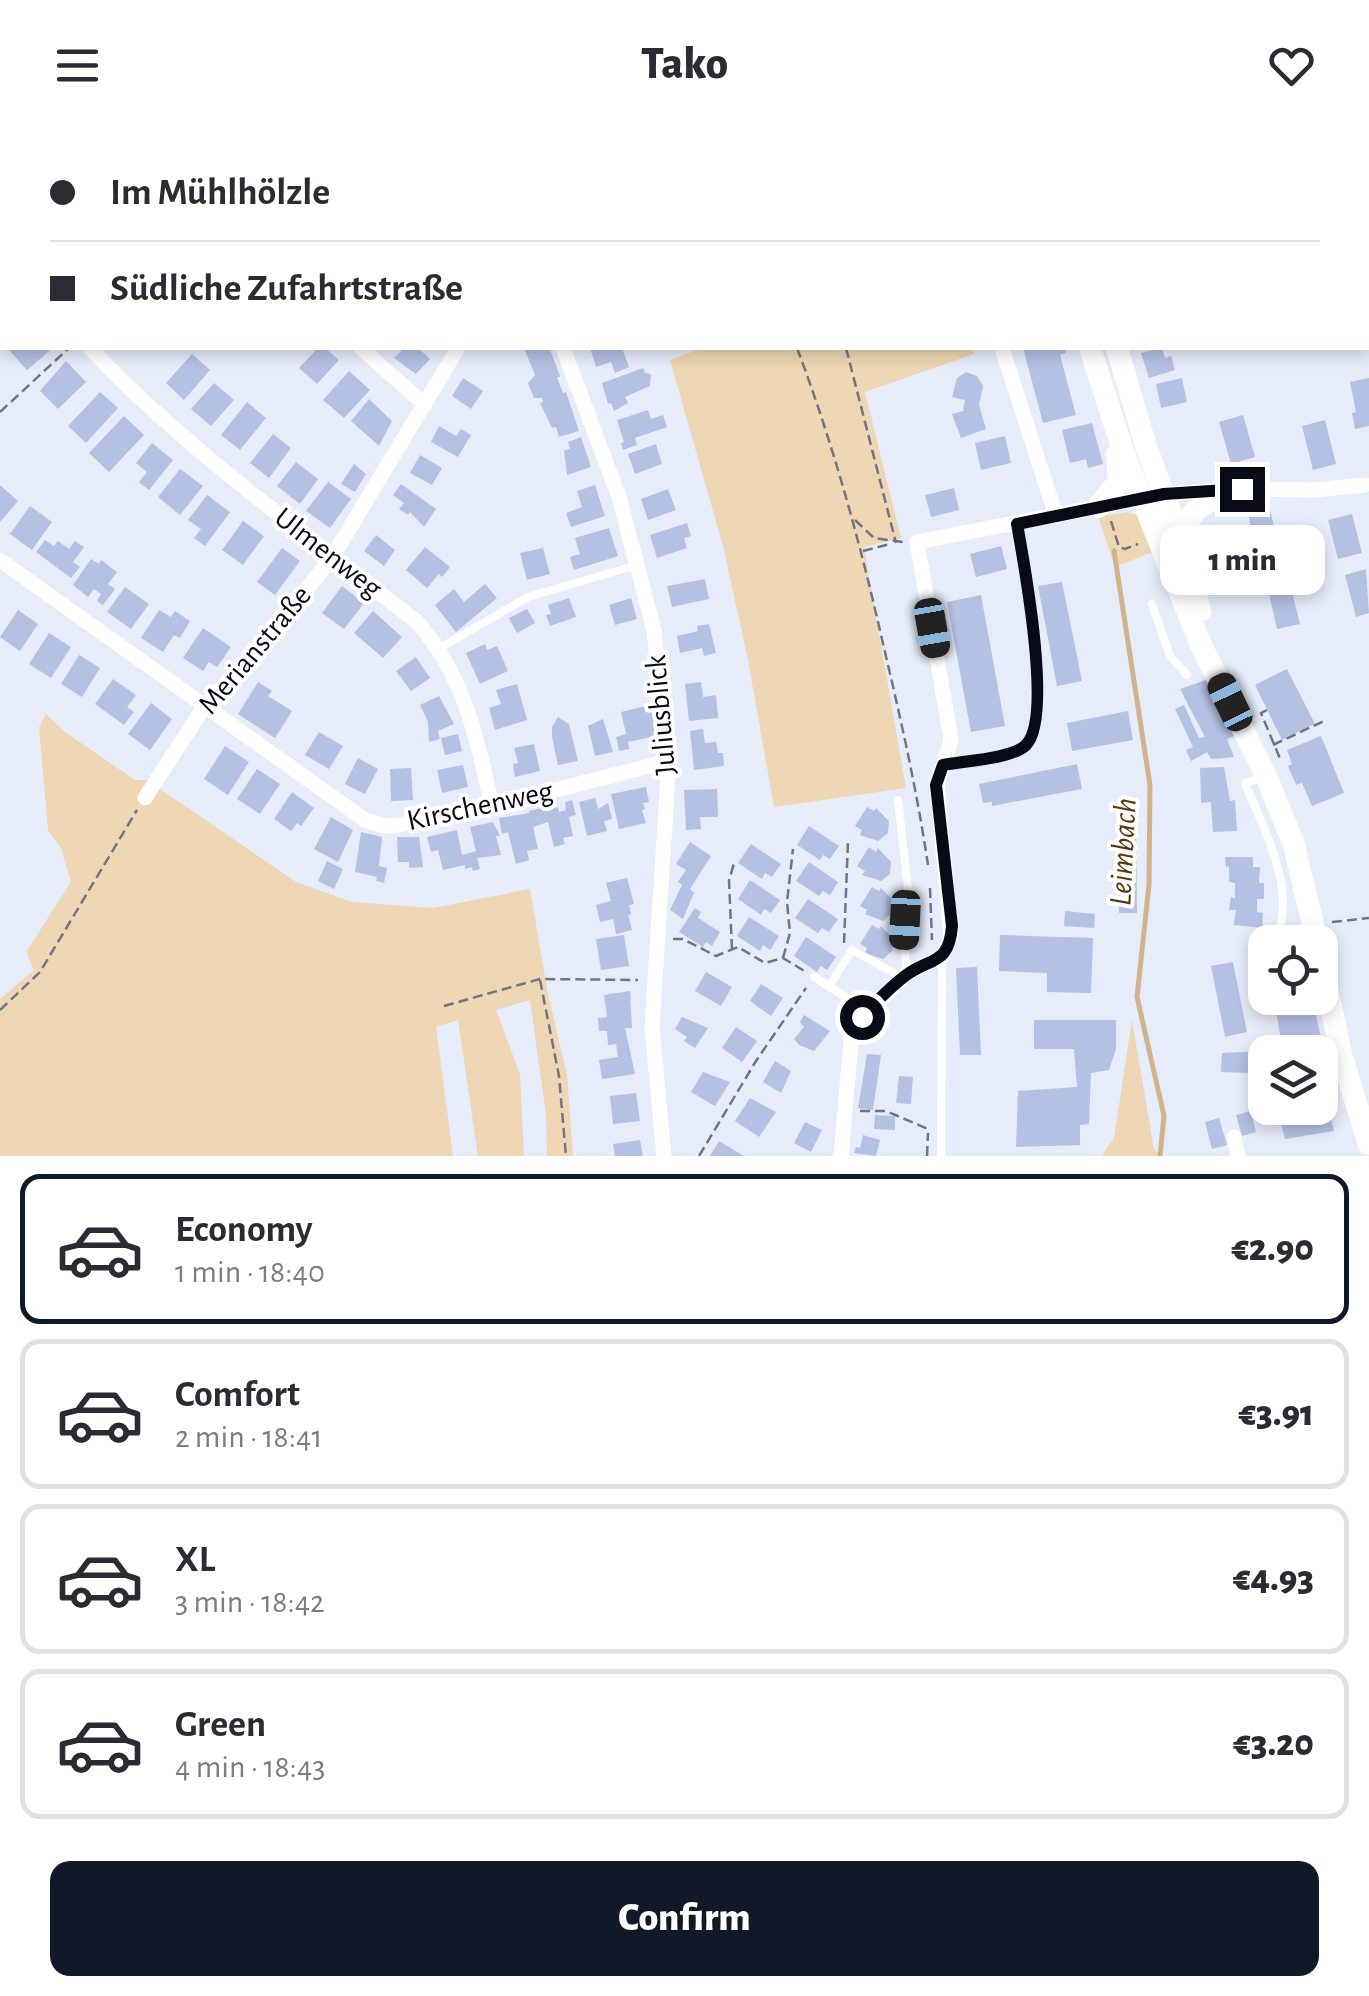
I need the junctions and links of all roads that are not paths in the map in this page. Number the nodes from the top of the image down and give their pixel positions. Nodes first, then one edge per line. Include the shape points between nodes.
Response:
1 (92, 350) edge
2 (364, 350) edge
3 (457, 350) edge
4 (564, 350) edge
5 (1003, 350) edge
6 (1091, 350) edge
7 (1117, 350) edge
8 (425, 405) junction
9 (1114, 422) junction
10 (1368, 487) edge
11 (1238, 489) junction
12 (1153, 496) junction
13 (1102, 506) junction
14 (1056, 516) junction
15 (1017, 524) junction
16 (1184, 547) junction
17 (334, 556) junction
18 (0, 560) edge
19 (637, 565) junction
20 (1152, 604) dead end
21 (440, 648) junction
22 (1212, 665) junction
23 (1186, 675) dead end
24 (204, 707) junction
25 (670, 761) junction
26 (943, 765) junction
27 (1274, 768) junction
28 (145, 798) road end
29 (898, 800) dead end
30 (492, 806) junction
31 (1281, 925) dead end
32 (1322, 925) edge
33 (942, 957) junction
34 (905, 976) junction
35 (814, 978) dead end
36 (829, 987) junction
37 (868, 1011) junction
38 (1333, 1015) edge
39 (1234, 1137) dead end
40 (1369, 1144) edge
41 (664, 1156) edge
42 (840, 1156) edge
43 (941, 1156) edge
44 (1238, 1156) edge

1 - 17 street, Ulmenweg via 215,466
2 - 8 street
3 - 8 street, Merianstraße
4 - 19 street, Juliusblick
5 - 14 street
6 - 9 main road
7 - 12 main road
8 - 17 street, Merianstraße
9 - 12 main road
9 - 13 main road via 1118,481
10 - 11 street
11 - 12 street
11 - 16 main road via 1193,512
12 - 13 street
12 - 16 main road
12 - 22 main road via 1157,537
13 - 14 street
14 - 15 street
15 - 26 lane via 1032,612 1033,730 1018,750
15 - 26 street via 916,542 952,740
16 - 22 main road
17 - 21 street, Ulmenweg
17 - 24 street, Merianstraße
18 - 24 street, Kirschenweg
19 - 21 lane via 528,597
19 - 25 street, Juliusblick via 654,630
20 - 23 lane via 1170,656
21 - 30 street, Ulmenweg via 476,733
22 - 27 main road
24 - 28 street, Merianstraße
24 - 30 street, Kirschenweg via 366,820 384,826
25 - 30 street, Kirschenweg
25 - 41 street, Juliusblick via 652,1028
26 - 33 street via 936,785 952,926
27 - 31 lane via 1245,783 1278,866
27 - 32 main road
29 - 34 lane via 909,896
33 - 34 street
33 - 43 lane
34 - 36 lane via 852,950
34 - 37 street
35 - 36 lane
36 - 37 lane
37 - 42 street via 852,1030
38 - 40 main road
39 - 44 street

